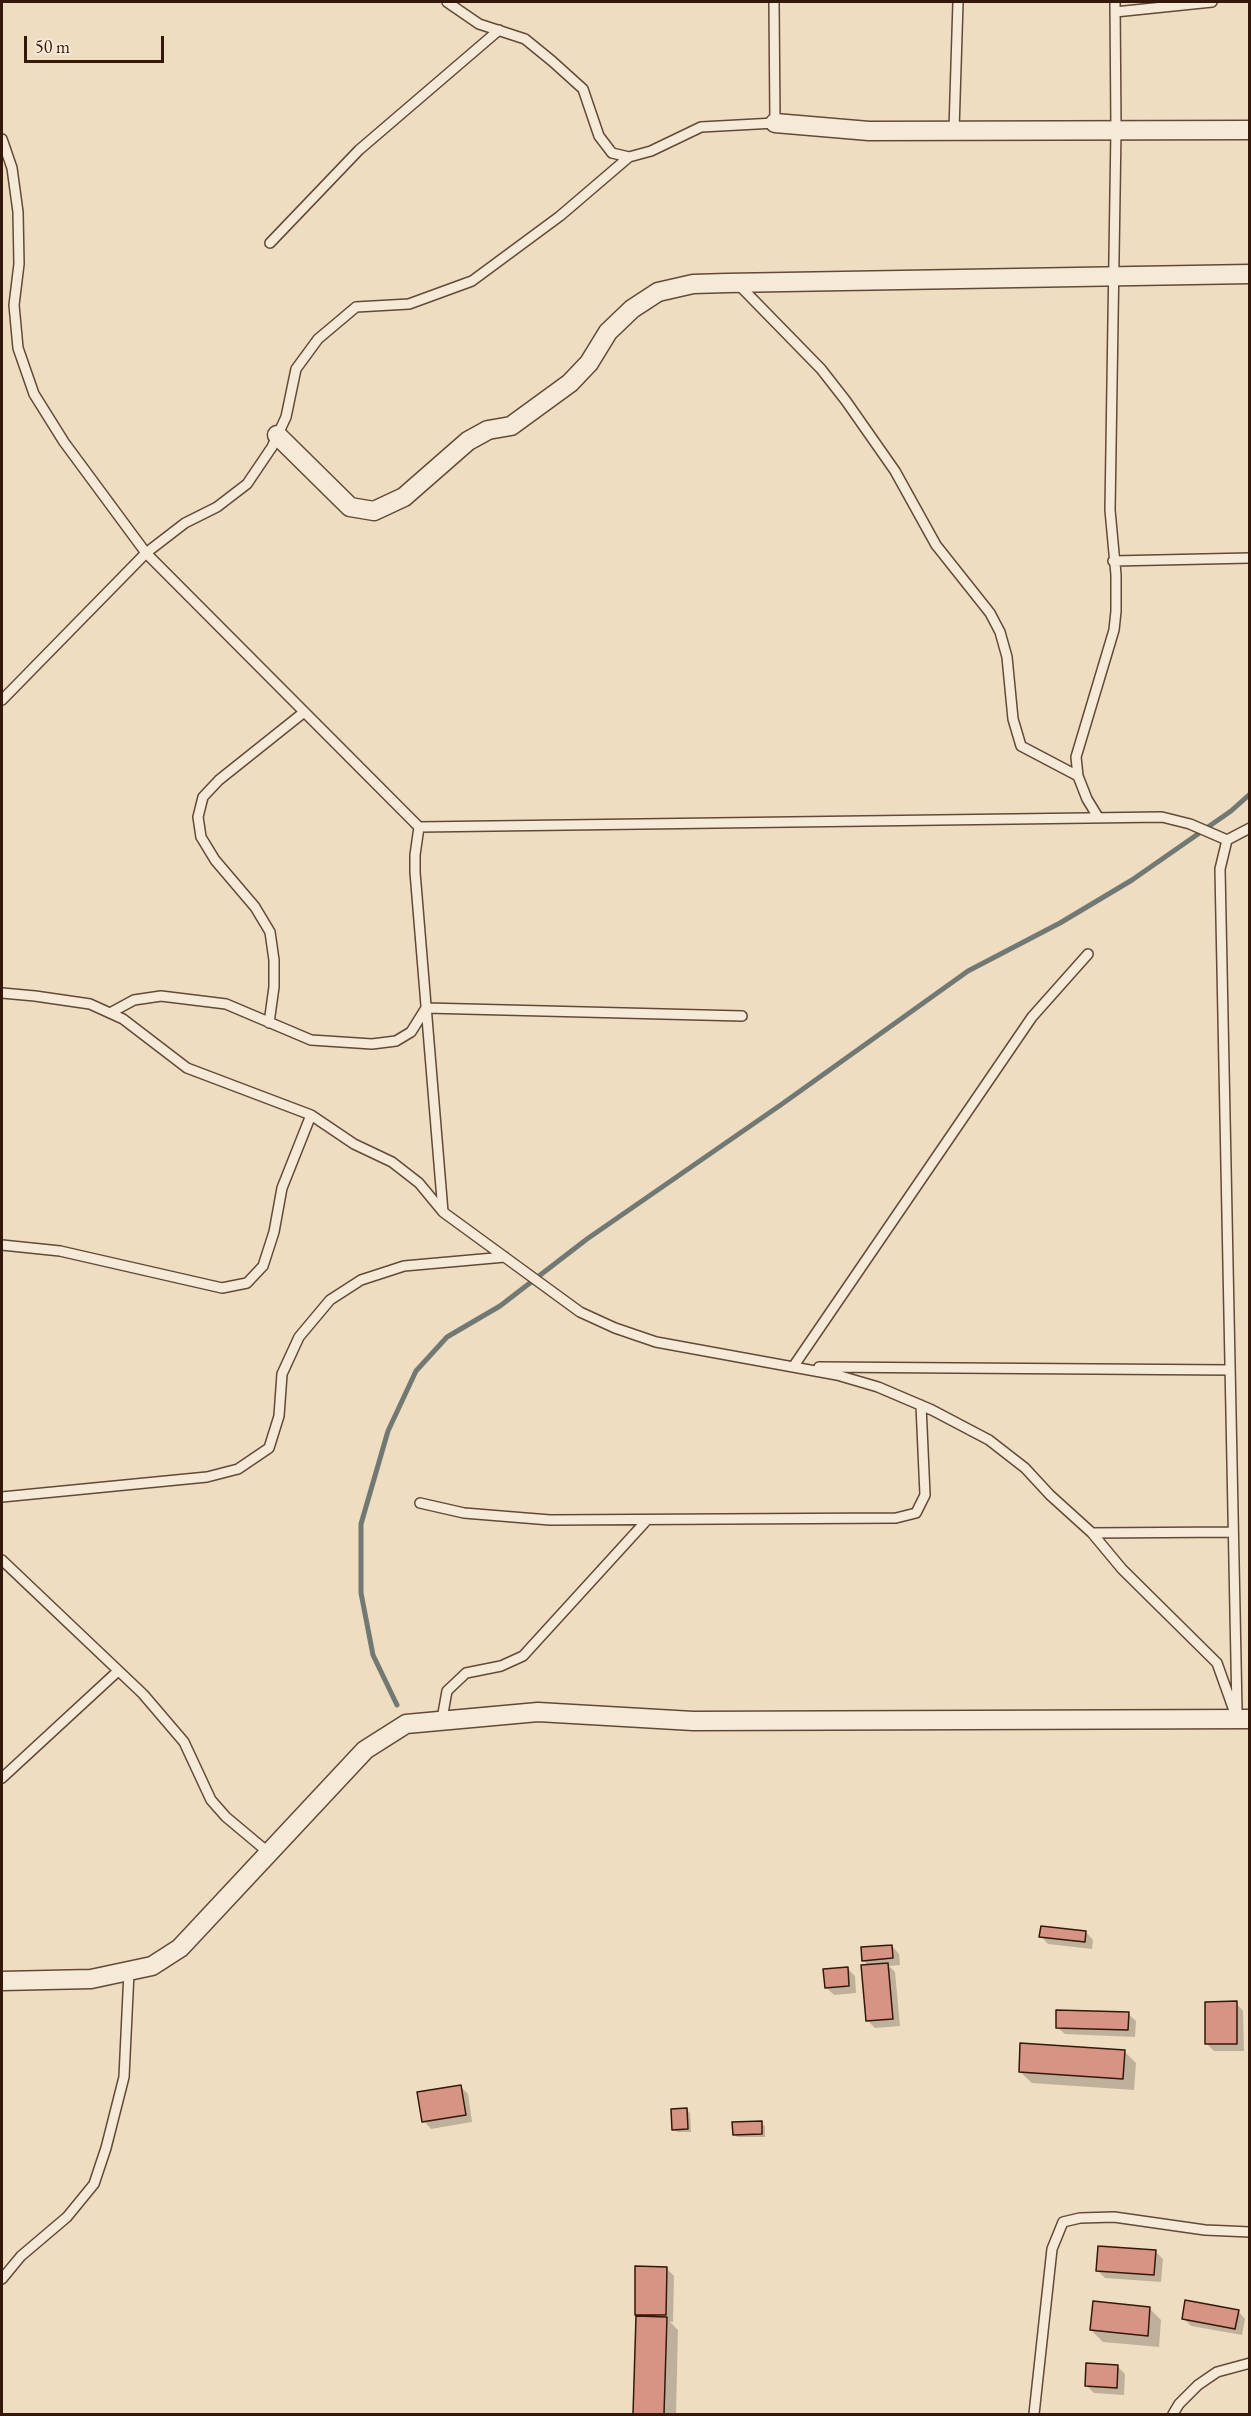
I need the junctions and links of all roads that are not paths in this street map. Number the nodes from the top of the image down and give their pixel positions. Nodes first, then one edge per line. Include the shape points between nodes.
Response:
1 (447, 2) edge
2 (774, 2) edge
3 (958, 2) edge
4 (1115, 2) edge
5 (1212, 2) edge
6 (1115, 12) junction
7 (499, 30) junction
8 (775, 123) junction
9 (954, 130) junction
10 (1116, 130) junction
11 (1250, 130) edge
12 (2, 139) edge
13 (629, 158) junction
14 (270, 243) dead end
15 (1250, 274) edge
16 (1113, 277) junction
17 (737, 283) junction
18 (277, 435) junction
19 (146, 553) junction
20 (1250, 558) edge
21 (1113, 561) junction
22 (2, 700) edge
23 (303, 713) junction
24 (1078, 776) junction
25 (1098, 817) junction
26 (419, 827) junction
27 (1250, 828) edge
28 (1227, 840) junction
29 (1088, 954) dead end
30 (2, 993) edge
31 (426, 1008) junction
32 (110, 1013) junction
33 (742, 1017) dead end
34 (268, 1023) junction
35 (311, 1115) junction
36 (443, 1212) junction
37 (2, 1245) edge
38 (505, 1257) junction
39 (793, 1367) junction
40 (1230, 1370) junction
41 (921, 1405) junction
42 (2, 1497) edge
43 (420, 1503) dead end
44 (647, 1520) junction
45 (1233, 1532) junction
46 (1092, 1533) junction
47 (2, 1560) edge
48 (118, 1671) junction
49 (442, 1719) junction
50 (1243, 1719) edge
51 (2, 1778) edge
52 (269, 1853) junction
53 (129, 1972) junction
54 (2, 1981) edge
55 (1250, 2232) edge
56 (2, 2279) edge
57 (1250, 2363) edge
58 (1034, 2415) edge
59 (1173, 2415) edge

1 - 7 lane via 479,24
2 - 8 lane
3 - 9 lane
4 - 6 lane
5 - 6 lane
6 - 10 lane
7 - 13 lane via 525,39 583,89 599,136 612,153
7 - 14 lane via 359,150
8 - 9 street via 869,131
8 - 13 lane via 701,127
9 - 10 street
10 - 11 street
10 - 16 lane
12 - 19 lane via 12,168 18,212 19,264 14,305 18,348 34,394 64,442
13 - 18 lane via 560,216 472,281 409,304 356,307 318,339 296,369 286,417
15 - 16 street
16 - 17 street
16 - 21 lane
17 - 18 street via 693,284 658,292 608,332 589,363 570,382 511,426 488,430 468,441 404,497 374,511 350,507
17 - 24 lane via 821,369 846,401 895,471 936,545 990,613 1007,657 1013,719 1021,746
18 - 19 lane via 247,484
19 - 22 lane
19 - 23 lane
20 - 21 lane
21 - 24 lane via 1113,630 1076,757
23 - 26 lane
23 - 34 lane via 219,780 203,797 198,818 201,837 215,860 255,907 270,932 274,978
24 - 25 lane
25 - 26 lane
25 - 28 lane via 1162,817
26 - 31 lane via 415,872
27 - 28 lane
28 - 40 lane via 1220,869
29 - 39 lane via 1032,1017
30 - 32 lane via 90,1004
31 - 33 lane
31 - 34 lane via 411,1032 396,1041 372,1044 311,1040
31 - 36 lane
32 - 34 lane via 134,1000 161,996 226,1004
32 - 35 lane via 187,1068
35 - 36 lane via 354,1144 392,1162 419,1183
35 - 37 lane via 282,1188 264,1266 247,1282 222,1288 60,1251
36 - 38 lane
38 - 39 lane via 580,1311 615,1328 656,1342
38 - 42 lane via 404,1266 361,1280 330,1300 299,1337 282,1374 279,1416 269,1448 238,1469 207,1477
39 - 40 lane
39 - 41 lane via 878,1387
40 - 45 lane
41 - 44 lane via 926,1495 916,1513 865,1520
41 - 46 lane via 989,1440 1025,1468
43 - 44 lane via 508,1517
44 - 49 lane via 523,1656 501,1666 466,1673 459,1679 447,1691
45 - 46 lane
45 - 50 lane
46 - 50 lane via 1122,1569 1217,1663
47 - 48 lane
48 - 51 lane
48 - 52 lane via 184,1742 211,1800
49 - 50 street via 538,1712 693,1721
49 - 52 street via 406,1724 364,1750
52 - 53 street via 180,1948 152,1966
53 - 54 street via 91,1979
53 - 56 lane via 124,2077 94,2184 67,2217 21,2256
55 - 58 lane via 1114,2217 1063,2222 1052,2249
57 - 59 lane via 1217,2372 1198,2385

